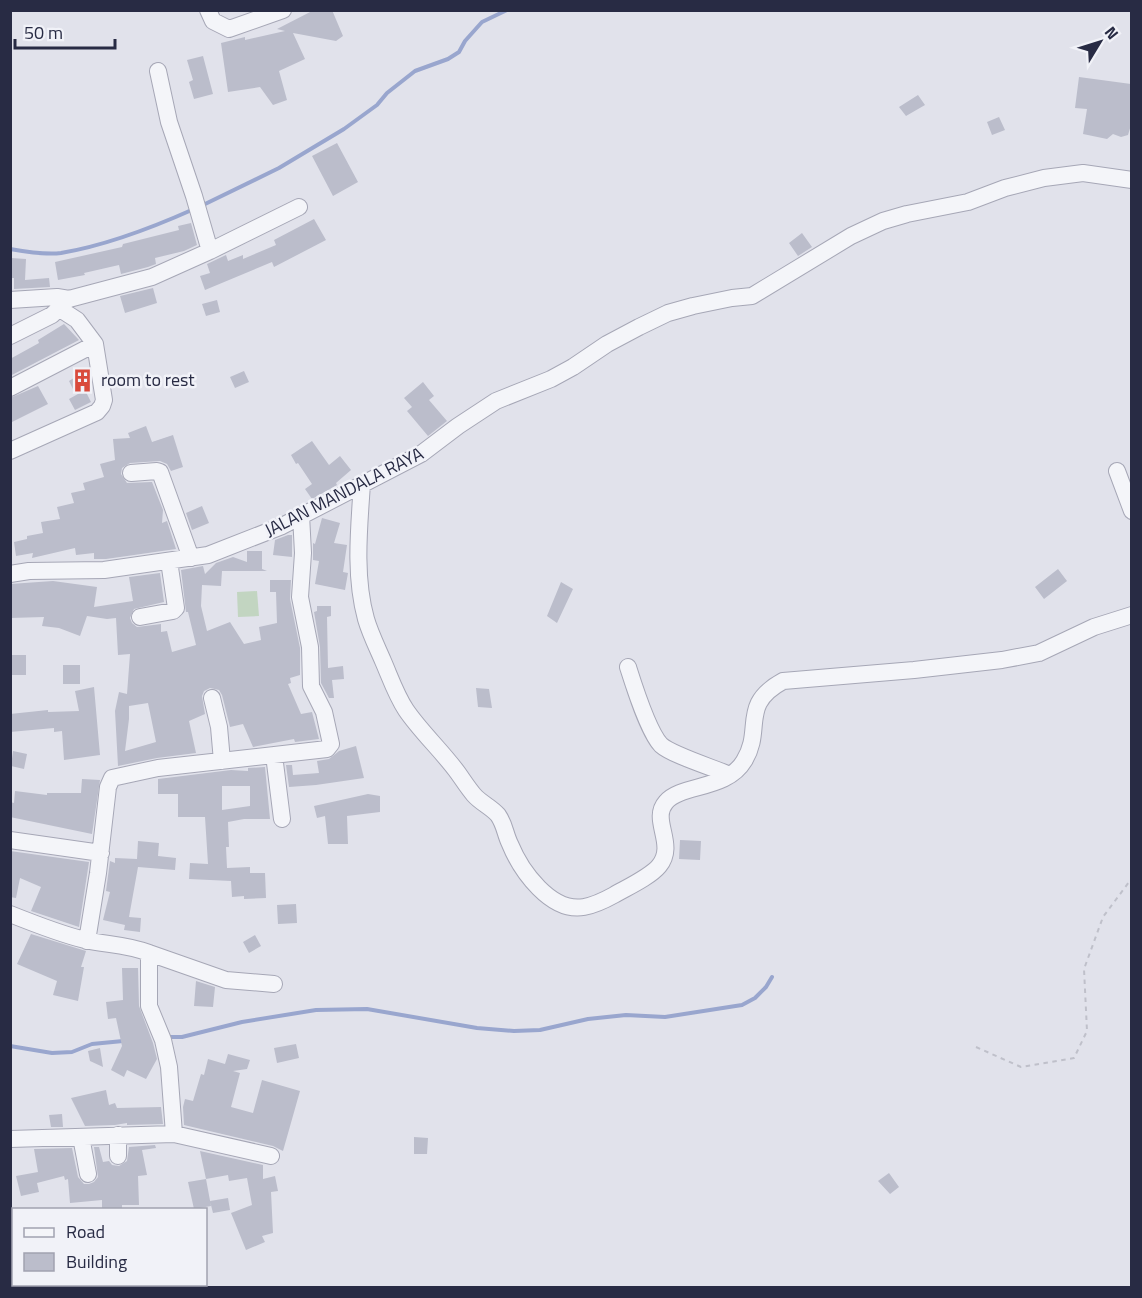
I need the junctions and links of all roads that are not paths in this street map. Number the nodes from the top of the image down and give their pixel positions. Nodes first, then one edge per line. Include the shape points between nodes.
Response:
1 (208, 10) edge
2 (283, 10) edge
3 (158, 70) dead end
4 (1131, 180) edge
5 (299, 207) dead end
6 (210, 250) junction
7 (10, 300) edge
8 (64, 304) junction
9 (10, 336) edge
10 (95, 344) junction
11 (10, 388) edge
12 (10, 452) edge
13 (1118, 471) dead end
14 (131, 473) dead end
15 (362, 484) junction
16 (1131, 511) edge
17 (301, 515) junction
18 (191, 558) junction
19 (169, 561) junction
20 (10, 574) edge
21 (1131, 615) edge
22 (140, 617) dead end
23 (628, 667) dead end
24 (212, 698) dead end
25 (274, 755) junction
26 (222, 761) junction
27 (724, 778) junction
28 (282, 819) dead end
29 (10, 840) edge
30 (101, 853) junction
31 (10, 914) edge
32 (87, 941) junction
33 (149, 953) junction
34 (274, 984) dead end
35 (174, 1134) junction
36 (118, 1135) junction
37 (81, 1137) junction
38 (10, 1139) edge
39 (118, 1156) dead end
40 (270, 1156) dead end
41 (88, 1174) dead end

1 - 2 street via 213,21 229,29
3 - 6 street via 169,122
4 - 15 street, JALAN MANDALA RAYA via 1083,173 1044,178 968,202 883,221 752,296 693,306 639,327 566,371 496,401 421,454
5 - 6 street
6 - 8 street via 152,277
7 - 8 street via 57,297
8 - 9 street via 40,322
8 - 10 street
10 - 11 street
10 - 12 street via 102,406 97,412
13 - 16 street
14 - 18 street via 160,472
15 - 17 street, JALAN MANDALA RAYA
15 - 27 street via 360,591 366,619 393,687 406,710 474,795 496,813 518,862 541,890 560,904 583,908 626,888 657,868 664,858 667,848 660,813 667,800
17 - 18 street, JALAN MANDALA RAYA via 254,538
17 - 25 street via 300,597 311,686 324,712 331,744 327,749
18 - 19 street, JALAN MANDALA RAYA
19 - 20 street, JALAN MANDALA RAYA via 104,570
19 - 22 street via 176,608
21 - 27 street via 1094,627 1040,653 914,670 783,681 762,697 754,713 751,747 735,773
23 - 27 street via 661,744 705,764
24 - 26 street
25 - 26 street
25 - 28 street
26 - 30 street via 112,778
29 - 30 street
30 - 32 street
31 - 32 street
32 - 33 street via 132,946
33 - 34 street via 226,980
33 - 35 street via 149,1006 169,1067
35 - 36 street
35 - 40 street
36 - 37 street
36 - 39 street
37 - 38 street
37 - 41 street

